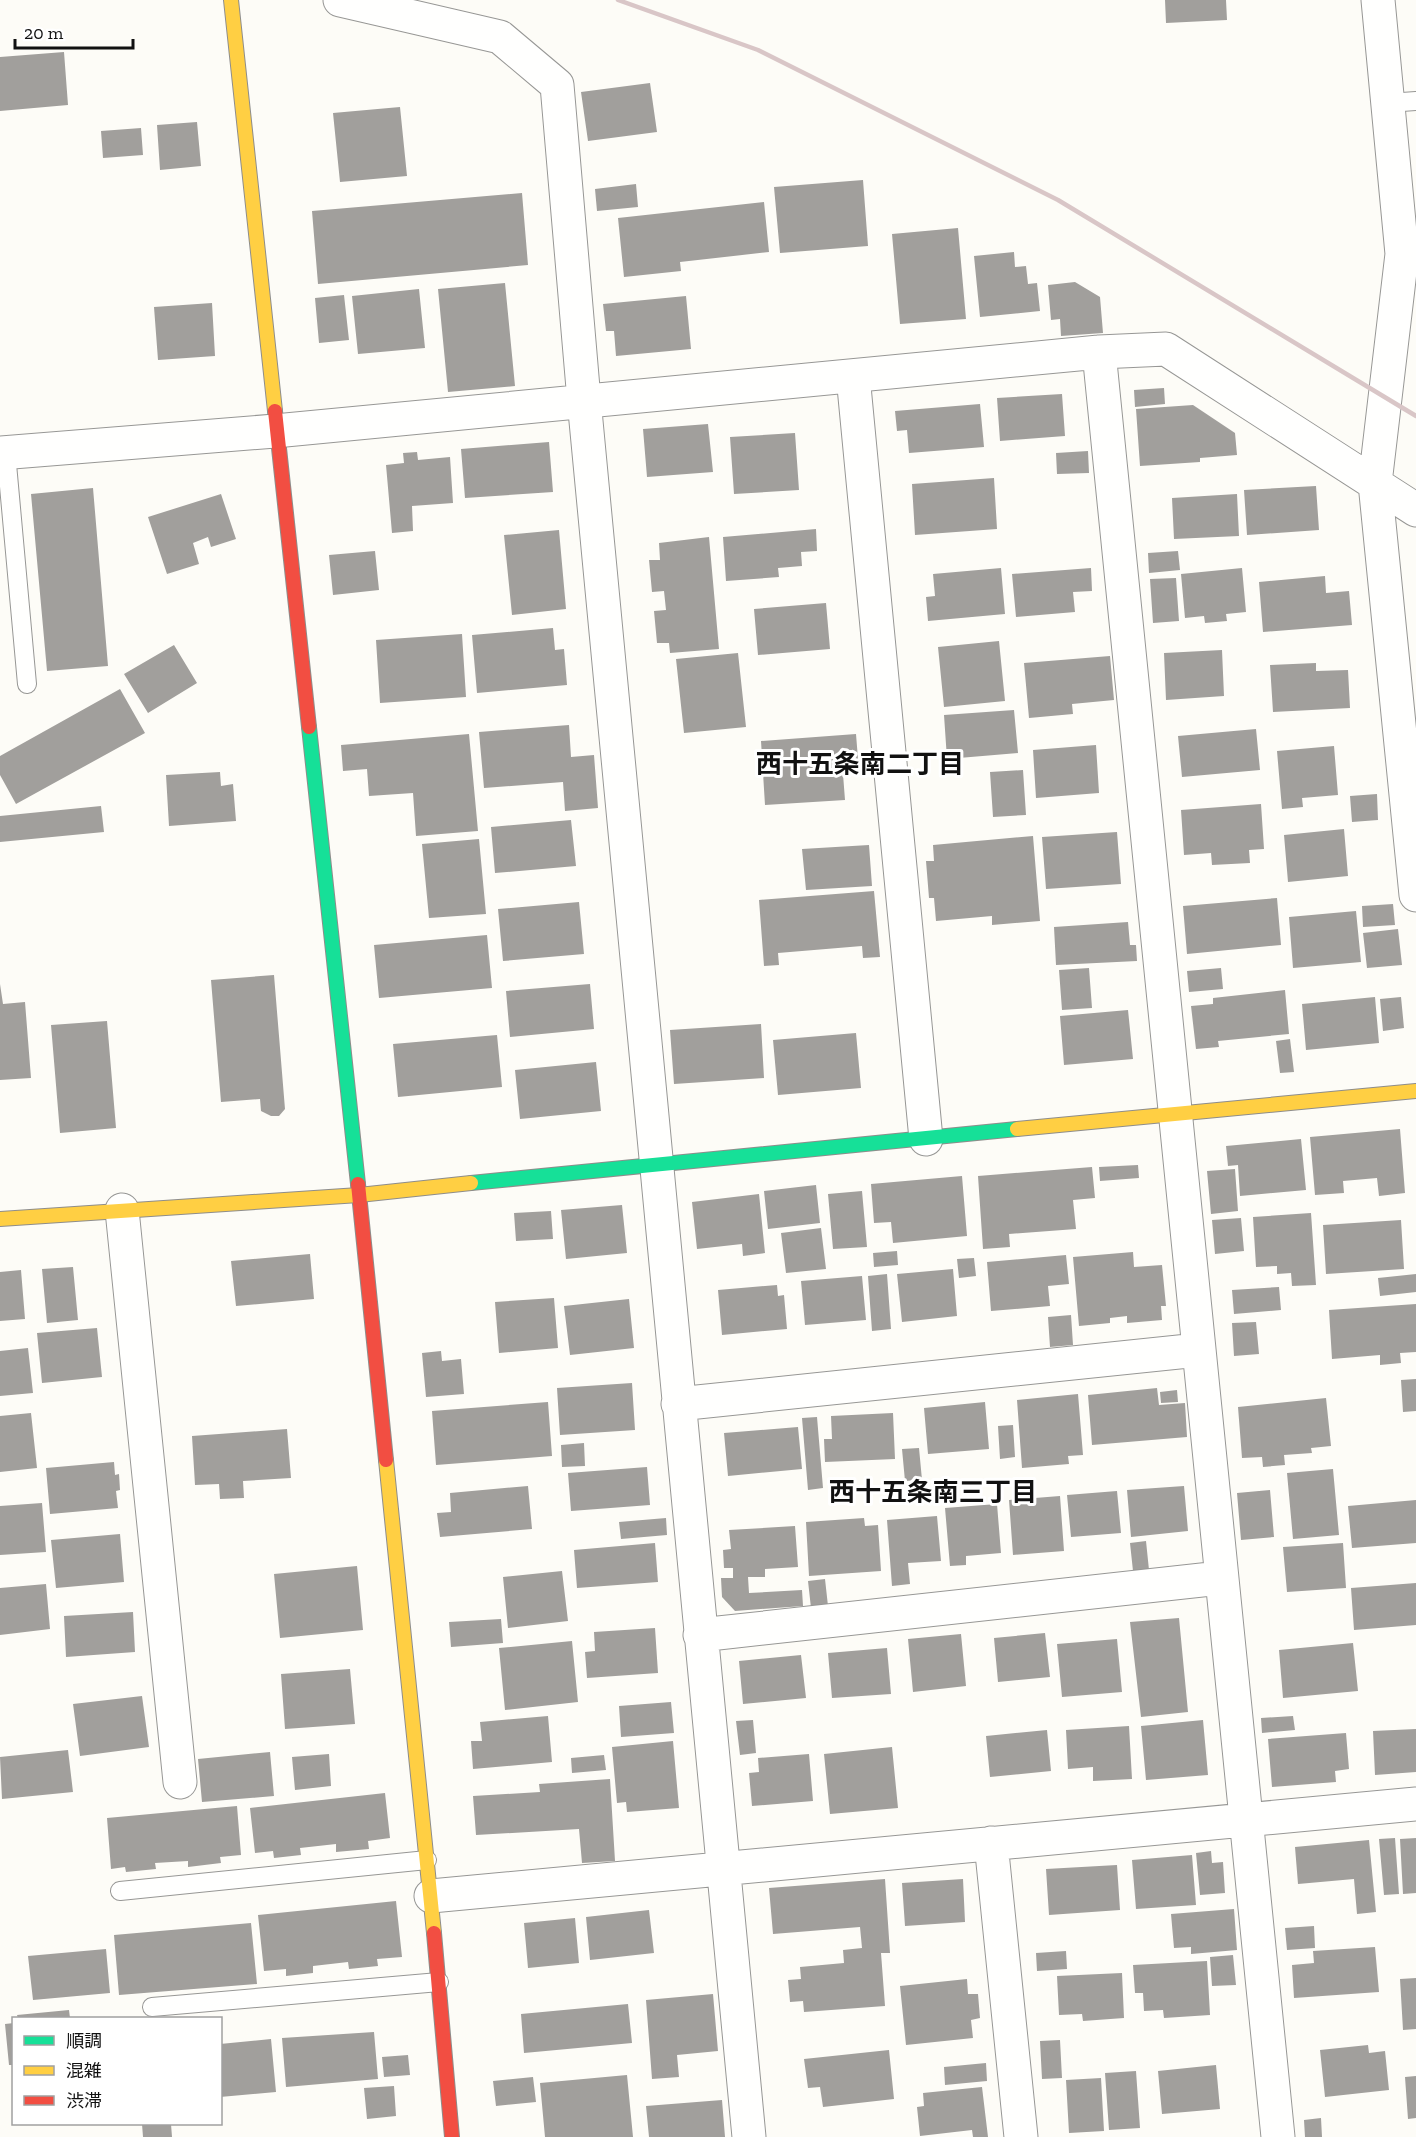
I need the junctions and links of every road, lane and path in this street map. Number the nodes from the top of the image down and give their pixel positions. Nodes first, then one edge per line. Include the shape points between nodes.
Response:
1 (231, 0) edge
2 (340, 0) edge
3 (1378, 0) edge
4 (1402, 102) edge
5 (1099, 352) junction
6 (853, 376) junction
7 (584, 400) junction
8 (275, 431) junction
9 (3, 453) edge
10 (1375, 483) junction
11 (1416, 510) edge
12 (27, 684) dead end
13 (1406, 703) edge
14 (1416, 895) edge
15 (1416, 1091) edge
16 (1176, 1113) junction
17 (926, 1139) junction
18 (655, 1163) junction
19 (359, 1195) junction
20 (122, 1210) junction
21 (0, 1219) edge
22 (1198, 1350) junction
23 (678, 1404) junction
24 (1221, 1578) junction
25 (700, 1635) junction
26 (180, 1782) dead end
27 (1416, 1804) edge
28 (1247, 1820) junction
29 (991, 1843) junction
30 (427, 1860) junction
31 (722, 1868) junction
32 (120, 1891) dead end
33 (431, 1896) junction
34 (439, 1982) junction
35 (152, 2007) dead end
36 (452, 2137) edge
37 (749, 2137) edge
38 (1021, 2137) edge
39 (1278, 2137) edge

1 - 8 street
2 - 7 street via 500,37 557,85
3 - 4 street
4 - 10 street via 1402,254
5 - 6 street
5 - 10 street via 1166,349
5 - 16 street
6 - 7 street
6 - 17 street
7 - 8 street
7 - 18 street
8 - 9 street
8 - 19 street
9 - 12 lane
10 - 11 street
10 - 13 street
13 - 14 street
15 - 16 street
16 - 17 street
16 - 22 street
17 - 18 street
18 - 19 street
18 - 23 street
19 - 20 street
19 - 30 street
20 - 21 street
20 - 26 street
22 - 23 street
22 - 24 street
23 - 25 street
24 - 25 street
24 - 28 street
25 - 31 street
27 - 28 street
28 - 29 street
28 - 39 street
29 - 31 street
29 - 38 street
30 - 32 lane
30 - 33 street
31 - 33 street
31 - 37 street
33 - 34 street
34 - 35 lane
34 - 36 street

